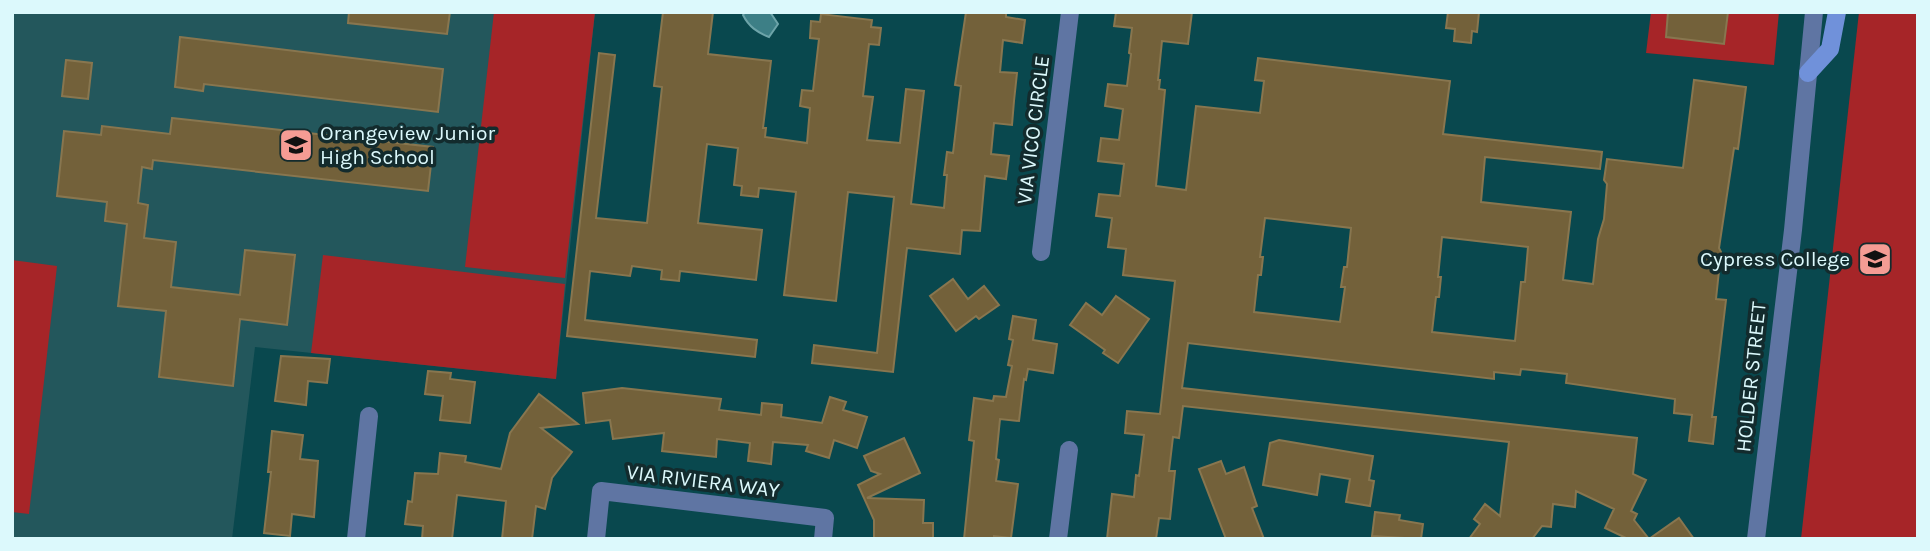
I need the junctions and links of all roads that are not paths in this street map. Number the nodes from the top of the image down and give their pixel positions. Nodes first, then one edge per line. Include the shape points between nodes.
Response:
1 (1070, 12) edge
2 (1814, 12) edge
3 (1837, 12) edge
4 (1808, 74) junction
5 (1041, 252) dead end
6 (369, 416) dead end
7 (1069, 450) dead end
8 (356, 539) edge
9 (596, 539) edge
10 (823, 539) edge
11 (1058, 539) edge
12 (1756, 539) edge

1 - 5 street, VIA VICO CIRCLE
2 - 4 street, HOLDER STREET
3 - 4 main road via 1830,49
4 - 12 street, HOLDER STREET
6 - 8 street
7 - 11 street
9 - 10 street, VIA RIVIERA WAY via 601,491 825,518

